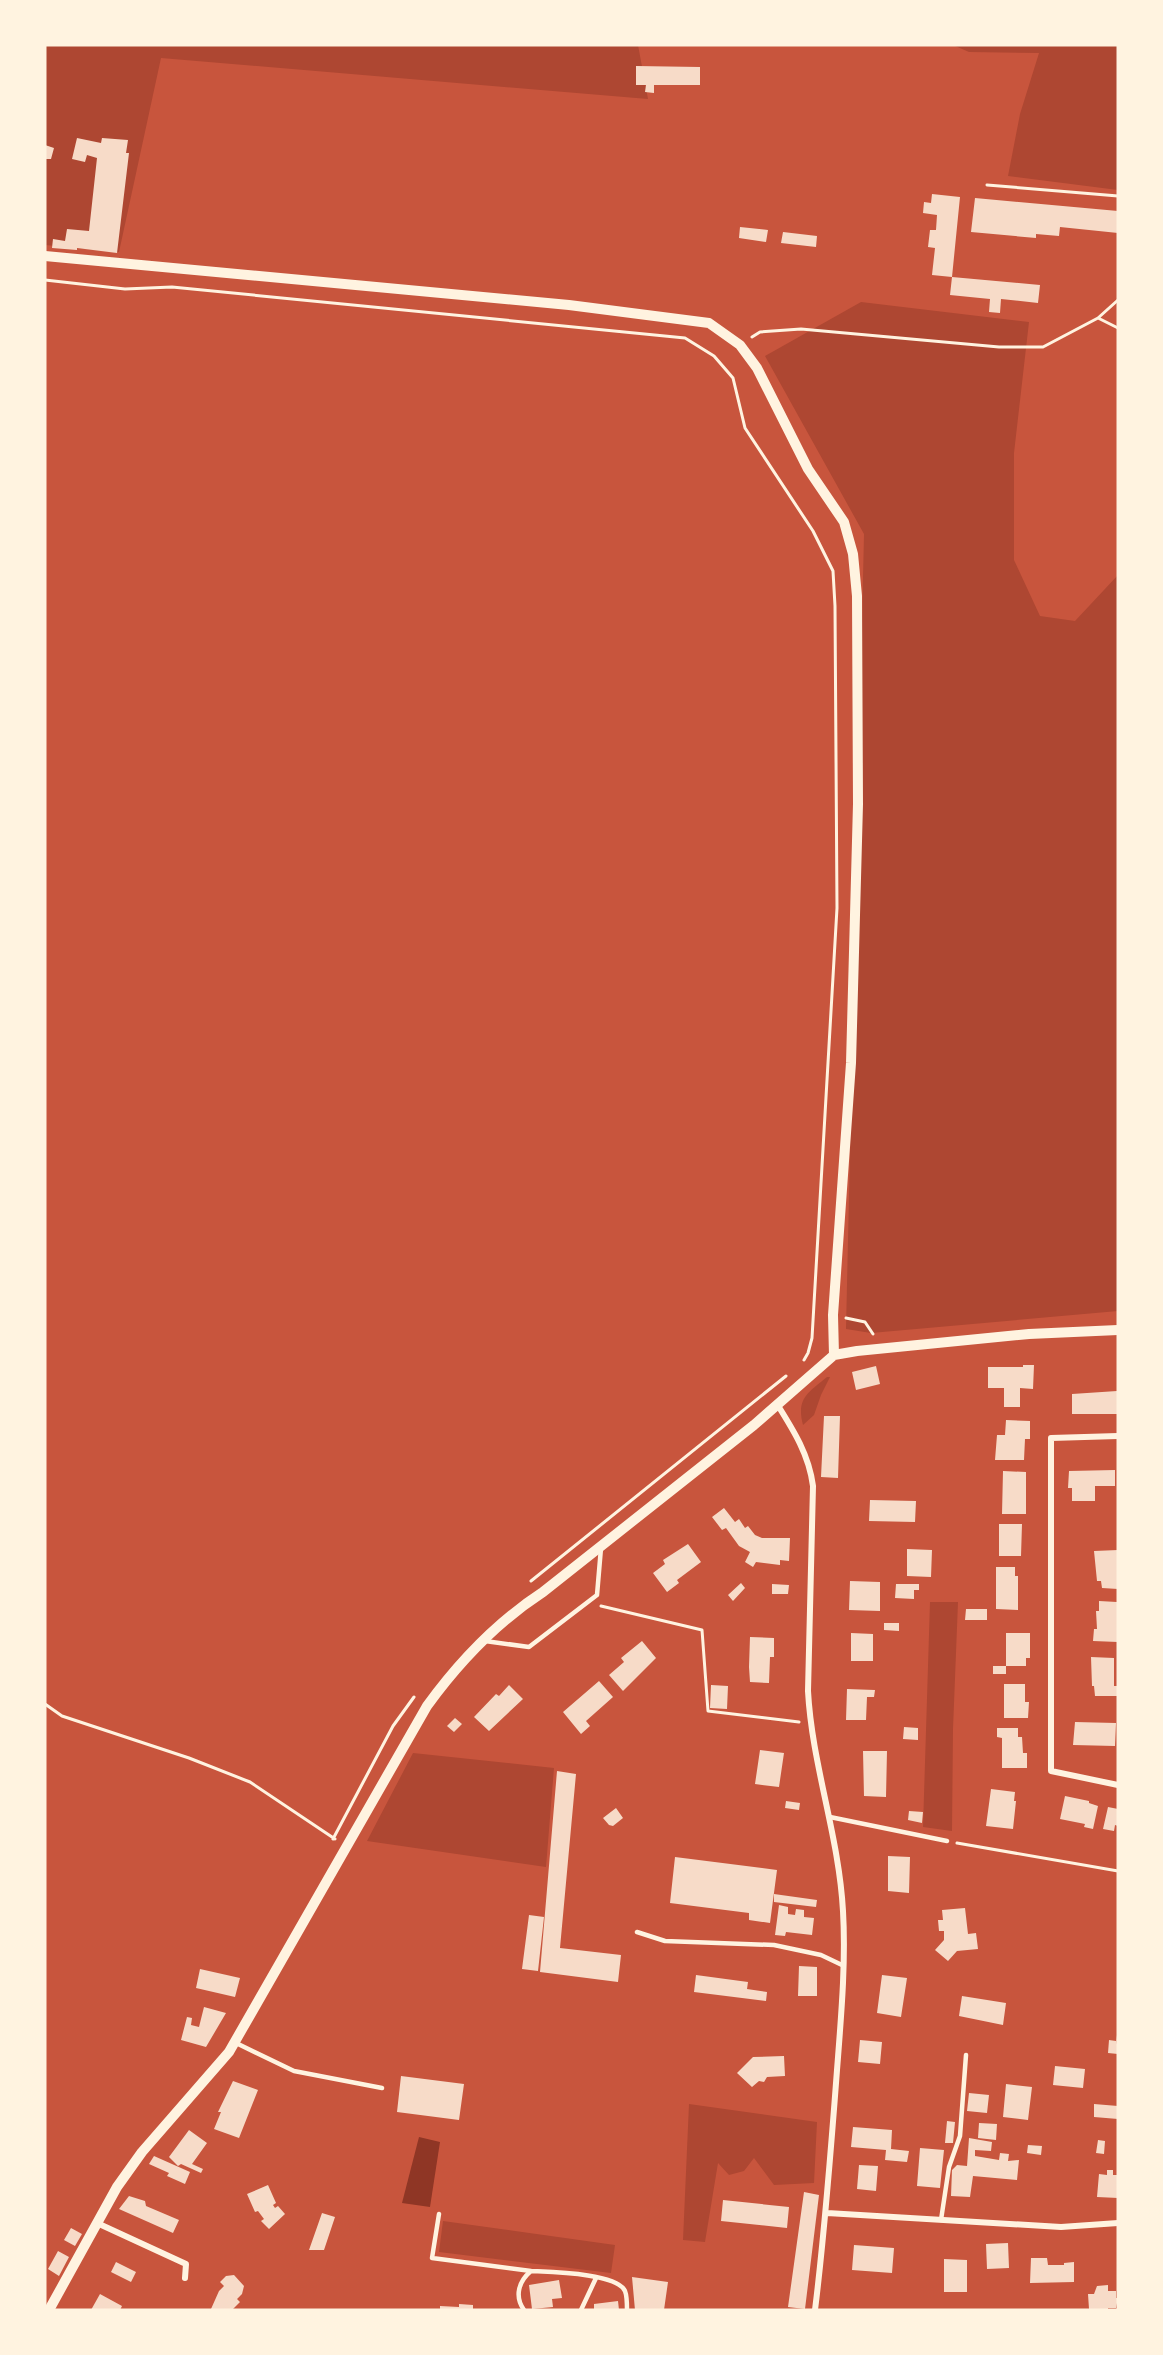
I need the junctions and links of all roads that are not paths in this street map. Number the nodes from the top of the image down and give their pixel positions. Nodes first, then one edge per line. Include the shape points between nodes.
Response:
1 (45, 256) edge
2 (1118, 1330) edge
3 (834, 1355) junction
4 (777, 1404) junction
5 (1118, 1436) edge
6 (602, 1545) junction
7 (483, 1640) junction
8 (1118, 1785) edge
9 (830, 1817) junction
10 (947, 1841) road end
11 (637, 1932) dead end
12 (842, 1965) junction
13 (234, 2042) junction
14 (966, 2055) dead end
15 (382, 2088) dead end
16 (827, 2213) junction
17 (439, 2214) dead end
18 (941, 2220) junction
19 (97, 2223) junction
20 (1118, 2223) edge
21 (531, 2271) junction
22 (184, 2278) dead end
23 (596, 2278) junction
24 (49, 2310) edge
25 (524, 2310) edge
26 (581, 2310) edge
27 (627, 2310) edge
28 (815, 2310) edge

1 - 3 street via 569,305 709,323 740,345 757,368 808,469 844,522 853,554 857,596 859,771 851,1063 833,1315
2 - 3 street via 1029,1334
3 - 4 street
4 - 6 street
4 - 9 street via 799,1439 813,1486 809,1723
5 - 8 street via 1051,1437 1051,1772
6 - 7 street
6 - 7 lane via 597,1594 587,1603 529,1647
7 - 13 street via 427,1706
9 - 10 lane
9 - 12 street via 843,1911
11 - 12 lane via 664,1941 774,1945 821,1955
12 - 16 street
13 - 15 lane via 294,2071
13 - 19 street via 142,2152
14 - 18 lane via 960,2136 948,2167
16 - 18 street
16 - 28 street
17 - 21 lane via 432,2258
18 - 20 street via 1061,2227
19 - 22 street via 186,2264
19 - 24 street
21 - 23 lane
21 - 25 lane via 521,2279 518,2293
23 - 26 lane
23 - 27 lane via 617,2282 625,2291

